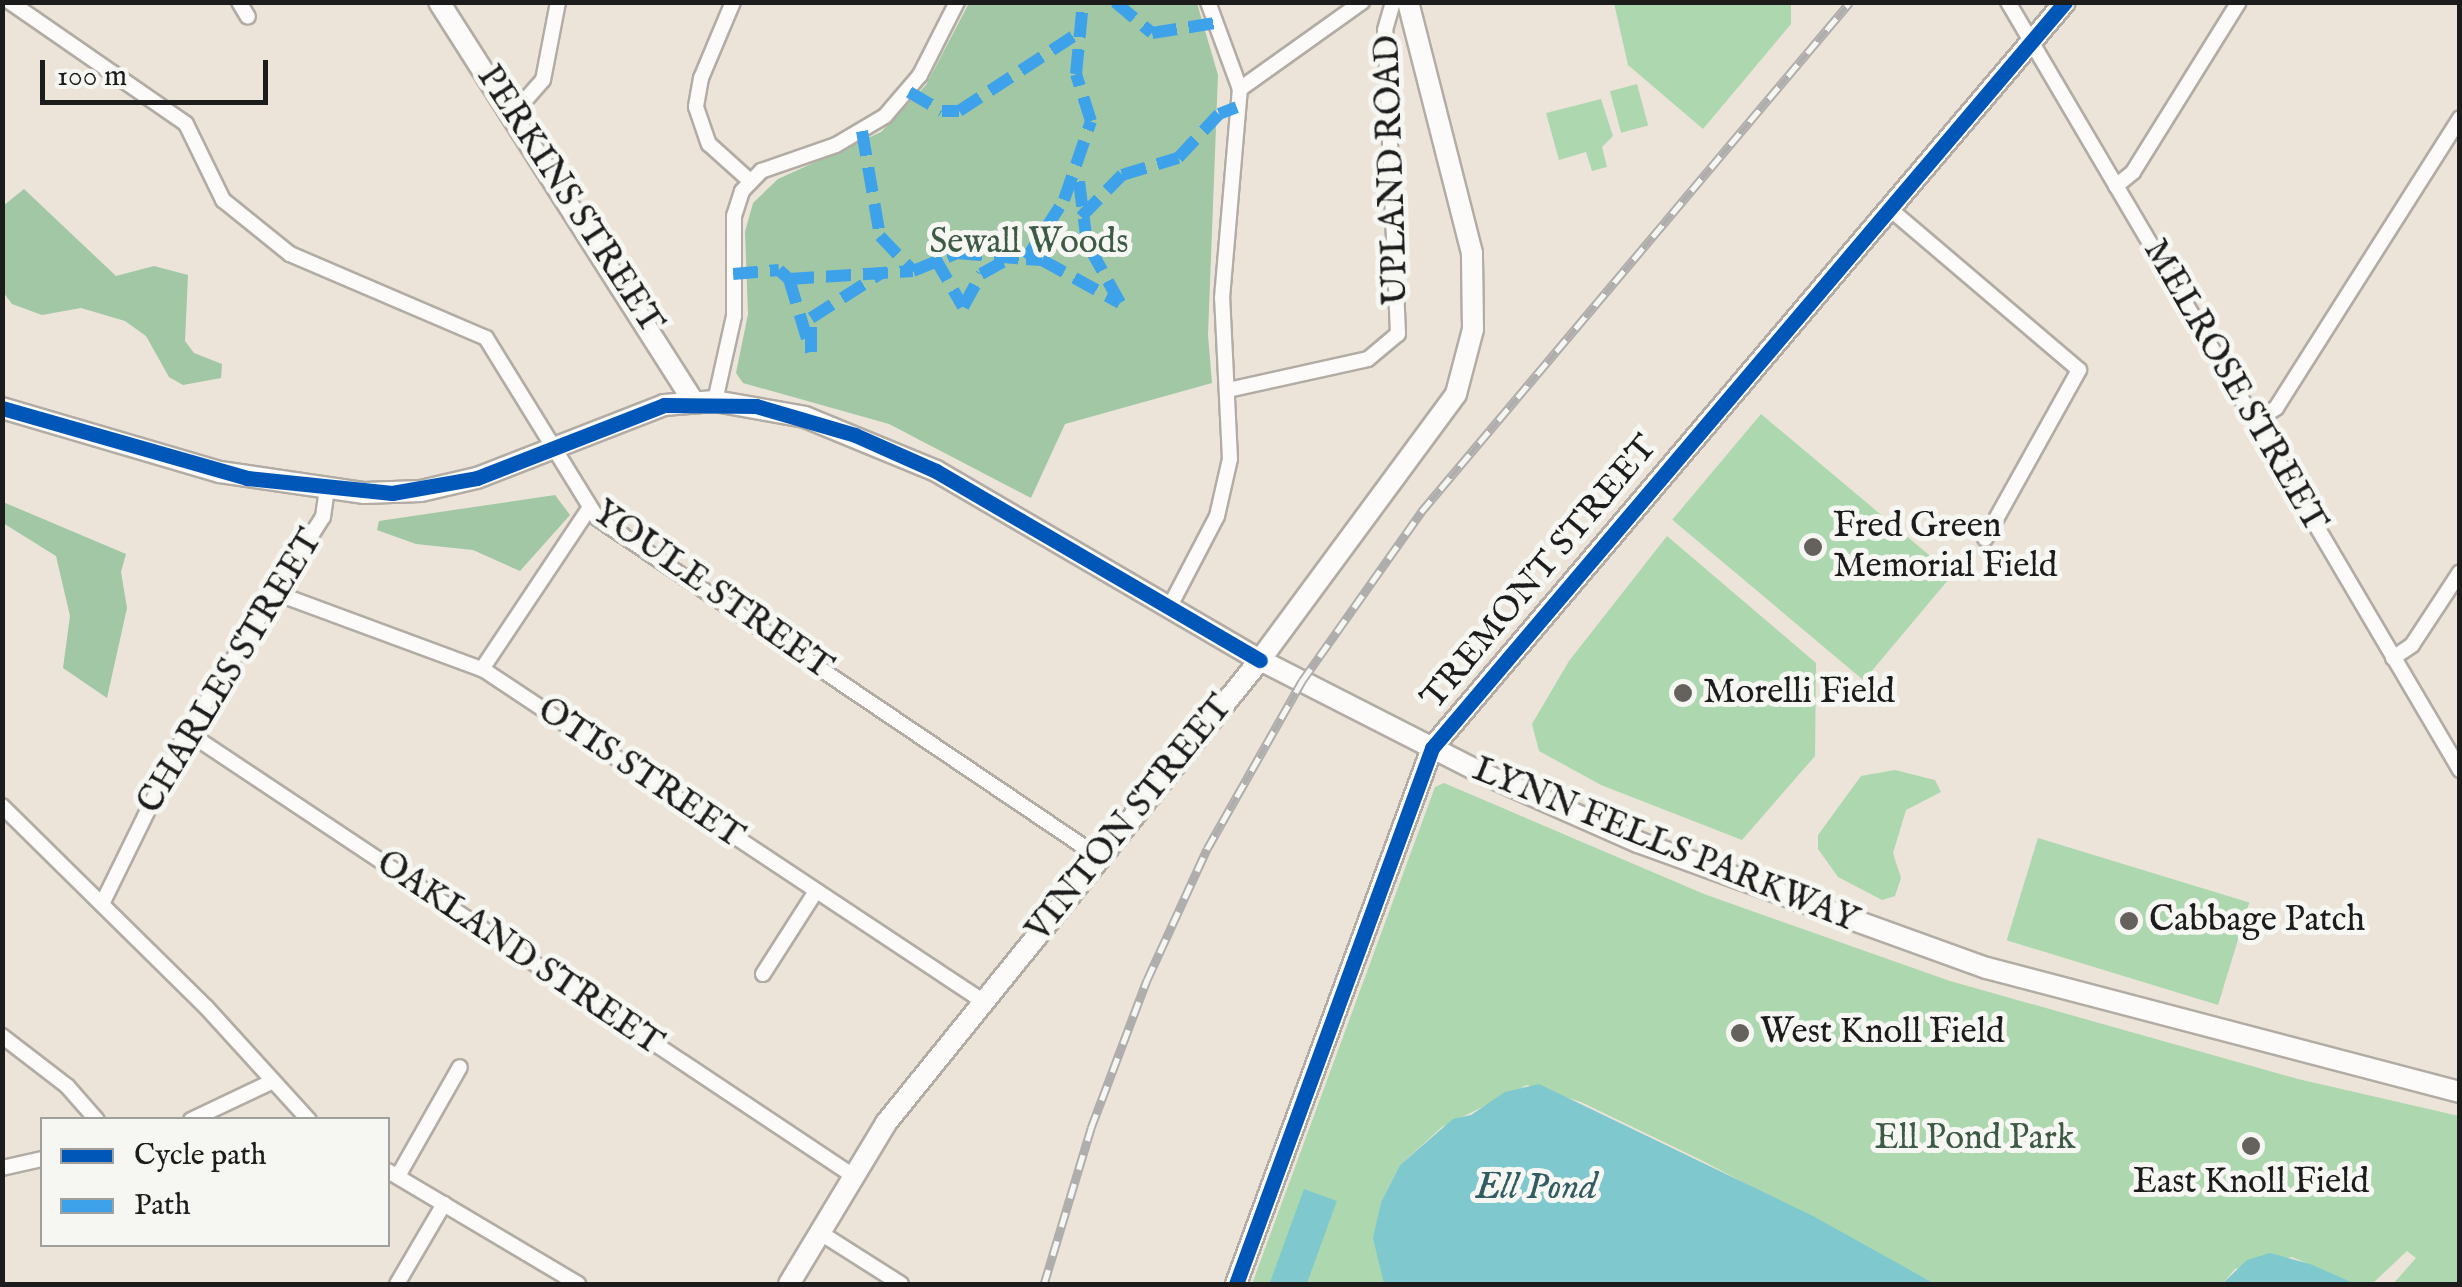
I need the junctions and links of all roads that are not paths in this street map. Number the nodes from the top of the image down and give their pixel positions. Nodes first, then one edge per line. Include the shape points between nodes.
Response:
1 (10, 2) edge
2 (239, 2) edge
3 (440, 2) edge
4 (558, 2) edge
5 (733, 2) edge
6 (956, 2) edge
7 (1208, 2) edge
8 (1362, 2) edge
9 (1392, 2) edge
10 (1408, 2) edge
11 (2008, 2) edge
12 (2064, 2) edge
13 (2239, 2) edge
14 (248, 17) dead end
15 (2031, 42) junction
16 (1240, 89) junction
17 (513, 114) junction
18 (2460, 118) edge
19 (749, 180) junction
20 (2116, 186) junction
21 (1890, 208) junction
22 (1228, 390) junction
23 (693, 401) junction
24 (715, 401) junction
25 (2, 408) edge
26 (2256, 421) junction
27 (550, 448) junction
28 (327, 490) junction
29 (588, 510) junction
30 (1985, 538) dead end
31 (2460, 572) edge
32 (276, 593) junction
33 (1169, 608) junction
34 (2394, 658) junction
35 (1260, 660) junction
36 (482, 669) junction
37 (187, 732) junction
38 (1432, 748) junction
39 (2460, 770) edge
40 (2, 806) edge
41 (1099, 857) junction
42 (816, 891) junction
43 (102, 904) junction
44 (763, 974) dead end
45 (981, 1000) junction
46 (2, 1036) edge
47 (460, 1067) dead end
48 (270, 1082) junction
49 (2460, 1092) edge
50 (93, 1117) edge
51 (197, 1117) edge
52 (306, 1117) edge
53 (40, 1159) edge
54 (2, 1168) edge
55 (393, 1174) edge
56 (852, 1175) junction
57 (444, 1204) junction
58 (819, 1232) junction
59 (398, 1284) edge
60 (578, 1284) edge
61 (789, 1284) edge
62 (901, 1284) edge
63 (1236, 1284) edge

1 - 27 street, YOULE STREET via 186,124 223,200 290,254 486,338 518,381
2 - 14 street
3 - 17 street, PERKINS STREET
4 - 17 street via 543,80
5 - 19 street via 696,107 708,144
6 - 19 street via 914,84 885,116 836,145
7 - 16 street
8 - 16 street
9 - 22 street, UPLAND ROAD via 1386,30 1398,334 1374,358
10 - 35 street, VINTON STREET via 1472,253 1469,354 1441,420
11 - 15 street, MELROSE STREET
12 - 15 street, TREMONT STREET
13 - 20 street via 2133,172
15 - 20 street, MELROSE STREET
15 - 21 street, TREMONT STREET
16 - 22 street via 1223,285
17 - 23 street, PERKINS STREET
18 - 26 street via 2276,408
19 - 24 street via 736,204 734,316
20 - 26 street, MELROSE STREET
21 - 30 street via 2079,371
21 - 38 street, TREMONT STREET
22 - 33 street via 1232,440 1221,504
23 - 24 street, LYNN FELLS PARKWAY
23 - 27 street, LYNN FELLS PARKWAY via 639,412
24 - 33 street, LYNN FELLS PARKWAY via 805,417 902,454
25 - 28 street, LYNN FELLS PARKWAY via 181,462
26 - 34 street, MELROSE STREET
27 - 28 street, LYNN FELLS PARKWAY via 448,486
27 - 29 street, YOULE STREET
28 - 32 street, CHARLES STREET via 323,517
29 - 36 street
29 - 41 street, YOULE STREET
31 - 34 street via 2412,645
32 - 36 street, OTIS STREET
32 - 37 street, CHARLES STREET
33 - 35 street, LYNN FELLS PARKWAY
34 - 39 street, MELROSE STREET
35 - 38 street, LYNN FELLS PARKWAY
35 - 41 street, VINTON STREET
36 - 42 street, OTIS STREET
37 - 43 street, CHARLES STREET
37 - 56 street, OAKLAND STREET
38 - 49 street, LYNN FELLS PARKWAY via 1638,842 1864,928 2156,1016
38 - 63 street, TREMONT STREET
40 - 43 street
41 - 45 street, VINTON STREET
42 - 44 street
42 - 45 street, OTIS STREET
43 - 48 street via 206,1006
45 - 56 street, VINTON STREET
46 - 50 street via 65,1084
47 - 55 street
48 - 51 street
48 - 52 street
53 - 54 street
55 - 57 street
56 - 58 street, VINTON STREET
57 - 59 street
57 - 60 street
58 - 61 street, VINTON STREET
58 - 62 street

